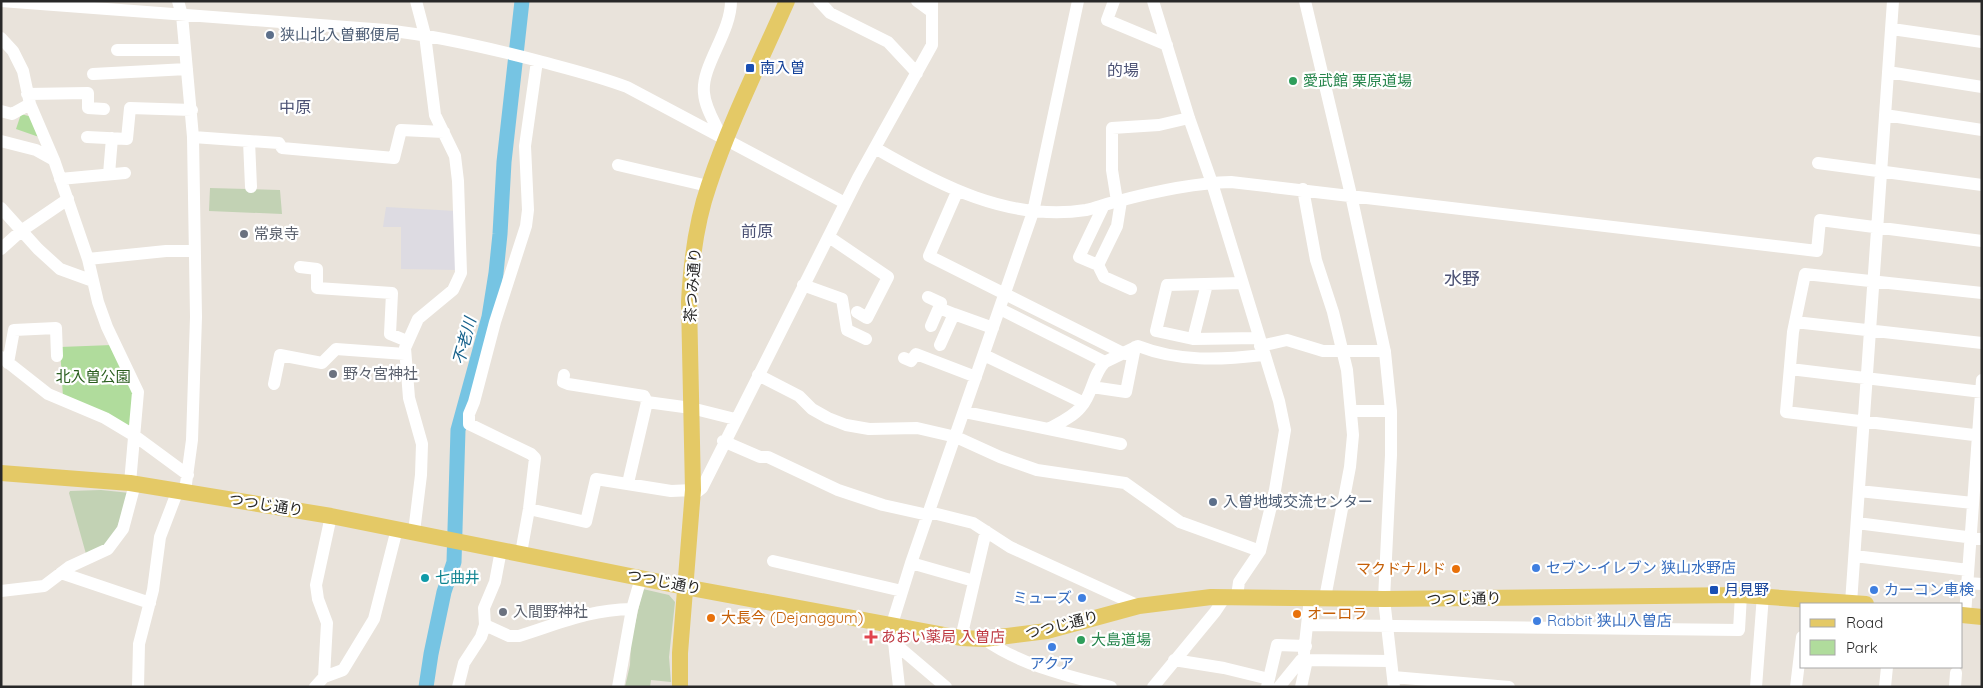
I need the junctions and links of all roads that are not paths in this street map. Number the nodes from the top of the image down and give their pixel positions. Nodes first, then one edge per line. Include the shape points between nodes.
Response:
1 (1, 1) edge
2 (178, 1) edge
3 (416, 1) edge
4 (731, 1) edge
5 (787, 1) edge
6 (819, 1) edge
7 (917, 1) edge
8 (1078, 1) edge
9 (1114, 1) edge
10 (1141, 1) edge
11 (1305, 1) edge
12 (1894, 1) edge
13 (1154, 4) edge
14 (932, 6) edge
15 (182, 14) junction
16 (1892, 29) junction
17 (425, 35) junction
18 (1, 38) edge
19 (1982, 42) edge
20 (1167, 45) junction
21 (117, 50) dead end
22 (184, 50) junction
23 (7, 51) edge
24 (532, 59) junction
25 (187, 69) junction
26 (1888, 72) junction
27 (917, 73) junction
28 (93, 74) dead end
29 (1982, 87) edge
30 (29, 99) junction
31 (104, 108) dead end
32 (192, 110) junction
33 (1, 111) edge
34 (1886, 115) junction
35 (1189, 118) junction
36 (1982, 130) edge
37 (444, 132) junction
38 (193, 136) junction
39 (87, 137) dead end
40 (112, 138) junction
41 (723, 138) junction
42 (1, 141) edge
43 (249, 141) junction
44 (874, 148) junction
45 (54, 160) junction
46 (1818, 163) dead end
47 (618, 164) dead end
48 (1882, 172) junction
49 (125, 173) dead end
50 (110, 174) junction
51 (60, 179) junction
52 (1212, 183) junction
53 (708, 186) junction
54 (1982, 186) edge
55 (251, 187) dead end
56 (1303, 189) junction
57 (957, 192) junction
58 (1352, 195) junction
59 (68, 199) junction
60 (1119, 201) junction
61 (845, 203) junction
62 (1104, 205) junction
63 (1, 208) edge
64 (1032, 212) junction
65 (1878, 228) junction
66 (21, 231) junction
67 (829, 237) junction
68 (1982, 241) edge
69 (1, 249) edge
70 (195, 250) junction
71 (88, 259) junction
72 (1098, 265) junction
73 (300, 267) dead end
74 (1874, 280) junction
75 (93, 281) junction
76 (1242, 283) junction
77 (1207, 284) junction
78 (803, 286) junction
79 (1131, 289) dead end
80 (1982, 293) edge
81 (1005, 294) junction
82 (928, 297) dead end
83 (939, 308) junction
84 (1000, 309) junction
85 (857, 312) dead end
86 (954, 314) junction
87 (1795, 322) junction
88 (931, 326) dead end
89 (993, 328) junction
90 (1870, 330) junction
91 (866, 339) dead end
92 (1193, 339) junction
93 (1982, 343) edge
94 (940, 345) dead end
95 (1260, 346) junction
96 (406, 348) junction
97 (1130, 350) junction
98 (1343, 350) junction
99 (1385, 351) junction
100 (984, 355) junction
101 (58, 356) dead end
102 (904, 358) dead end
103 (1105, 362) junction
104 (6, 365) edge
105 (1790, 369) junction
106 (564, 375) dead end
107 (758, 375) junction
108 (976, 377) junction
109 (1867, 378) junction
110 (274, 384) dead end
111 (1092, 387) junction
112 (1981, 388) edge
113 (647, 402) junction
114 (1084, 403) junction
115 (691, 408) junction
116 (1351, 411) junction
117 (1391, 411) junction
118 (965, 412) junction
119 (735, 419) junction
120 (1864, 421) junction
121 (1048, 429) junction
122 (135, 436) junction
123 (1980, 436) edge
124 (956, 437) junction
125 (723, 442) junction
126 (1121, 444) dead end
127 (1, 472) edge
128 (132, 483) junction
129 (628, 483) junction
130 (184, 485) junction
131 (1978, 488) edge
132 (1859, 490) junction
133 (693, 493) junction
134 (1973, 504) junction
135 (529, 509) junction
136 (928, 513) junction
137 (331, 516) junction
138 (1857, 523) junction
139 (397, 529) junction
140 (986, 531) junction
141 (414, 532) junction
142 (1976, 538) edge
143 (501, 550) junction
144 (1260, 551) junction
145 (521, 553) junction
146 (1854, 556) junction
147 (773, 561) dead end
148 (910, 563) junction
149 (61, 573) junction
150 (1968, 576) junction
151 (641, 578) junction
152 (974, 581) junction
153 (1982, 584) edge
154 (685, 587) junction
155 (1, 591) edge
156 (902, 591) junction
157 (1741, 595) junction
158 (1763, 595) junction
159 (1231, 597) junction
160 (1317, 598) junction
161 (1384, 599) junction
162 (1805, 601) edge
163 (150, 603) junction
164 (1840, 603) edge
165 (1858, 603) edge
166 (1139, 606) junction
167 (632, 609) junction
168 (1963, 615) edge
169 (1982, 617) edge
170 (892, 624) junction
171 (1308, 624) junction
172 (485, 625) junction
173 (1387, 626) junction
174 (961, 638) junction
175 (984, 639) junction
176 (893, 642) junction
177 (1306, 646) junction
178 (1800, 654) edge
179 (1174, 660) junction
180 (1304, 660) junction
181 (1390, 661) junction
182 (1887, 668) edge
183 (1956, 672) dead end
184 (324, 677) junction
185 (1394, 682) edge
186 (1272, 684) edge
187 (944, 686) edge
188 (138, 687) edge
189 (315, 687) edge
190 (458, 687) edge
191 (618, 687) edge
192 (680, 687) edge
193 (898, 687) edge
194 (1111, 687) edge
195 (1153, 687) edge
196 (1301, 687) edge
197 (1509, 687) edge
198 (1756, 687) edge
199 (1796, 687) edge
200 (1886, 687) edge
201 (1955, 687) edge

1 - 15 street
2 - 15 street
3 - 17 street
4 - 41 street via 729,21 703,90
5 - 41 main road, 茶つみ通り
6 - 27 street via 830,13 888,42
7 - 14 street
8 - 64 street
9 - 20 street via 1107,20
10 - 13 street
11 - 58 street
12 - 16 street
13 - 20 street
14 - 27 street via 932,45
15 - 17 street
15 - 22 street
16 - 19 street
16 - 26 street
17 - 24 street
17 - 37 street via 435,115
18 - 23 street
20 - 35 street
21 - 22 street
22 - 25 street
23 - 30 street via 22,71
24 - 41 street via 627,87
24 - 135 street via 525,146 526,226 469,414 469,424 534,458
25 - 28 street
25 - 32 street
26 - 29 street
26 - 34 street
27 - 44 street
30 - 31 street via 88,93 88,108
30 - 33 street via 12,114
30 - 45 street
32 - 38 street
32 - 40 street via 130,108 127,139
34 - 36 street
34 - 48 street
35 - 52 street
35 - 60 street via 1159,125 1112,128 1112,170
37 - 43 street via 401,130 394,158 282,148 279,142
37 - 96 street via 455,156 461,273 454,290 418,319
38 - 43 street
38 - 70 street
39 - 40 street
40 - 50 street
41 - 53 main road, 茶つみ通り
41 - 61 street
42 - 45 street via 36,150
43 - 55 street
44 - 57 street
44 - 61 street
45 - 51 street
46 - 48 street
47 - 53 street
48 - 54 street
48 - 65 street
49 - 50 street
50 - 51 street
51 - 59 street
52 - 56 street via 1250,182
52 - 60 street
52 - 76 street
53 - 115 main road, 茶つみ通り via 691,271
56 - 58 street
56 - 98 street via 1316,260
57 - 64 street
57 - 81 street via 929,256
58 - 65 street via 1817,251 1820,220
58 - 99 street
59 - 66 street
59 - 71 street
60 - 62 street
60 - 72 street via 1118,226
61 - 67 street
62 - 64 street via 1084,210
62 - 72 street via 1079,257
63 - 66 street
64 - 81 street
65 - 68 street
65 - 74 street
66 - 69 street
66 - 75 street via 60,270
67 - 78 street
67 - 85 street via 888,277 867,318
70 - 71 street
70 - 130 street via 194,402
71 - 75 street
72 - 79 street via 1104,276
73 - 96 street via 317,269 317,288 392,293 390,334
74 - 80 street
74 - 87 street via 1805,274
74 - 90 street
75 - 122 street via 107,327 138,392
76 - 77 street
76 - 95 street
77 - 92 street
77 - 92 street via 1167,285 1156,331
78 - 91 street via 842,299 848,330
78 - 107 street
81 - 84 street
81 - 97 street
82 - 83 street via 941,303
83 - 86 street
83 - 88 street
84 - 89 street
84 - 103 street
86 - 89 street
86 - 94 street
87 - 90 street
87 - 105 street
89 - 100 street
90 - 93 street
90 - 109 street
92 - 95 street
95 - 97 street via 1200,360
95 - 98 street via 1287,340 1323,351
95 - 144 street via 1285,430
96 - 110 street via 336,349 322,363 280,355
96 - 141 street via 409,398 422,444
97 - 103 street
97 - 111 street via 1126,392
98 - 99 street
98 - 116 street
99 - 117 street
100 - 108 street
100 - 114 street
101 - 104 street via 56,328 14,330
102 - 108 street via 911,360 916,354
103 - 111 street via 1096,372
104 - 122 street via 48,394 87,409
105 - 109 street
105 - 120 street via 1786,412
106 - 113 street via 563,382 568,384 644,396
107 - 119 street
107 - 124 street via 799,396 812,410 846,425 868,429 917,428
108 - 118 street
109 - 112 street
109 - 120 street
111 - 114 street
112 - 123 street
113 - 115 street
113 - 129 street
114 - 121 street
115 - 119 street
115 - 133 main road, 茶つみ通り
116 - 117 street
116 - 160 street via 1350,467
117 - 161 street
118 - 121 street
118 - 124 street
119 - 125 street
120 - 123 street
120 - 132 street
121 - 126 street
122 - 128 street
122 - 130 street
123 - 131 street
124 - 136 street
124 - 144 street via 1038,470 1124,483 1180,522
125 - 133 street via 702,488
125 - 136 street via 760,457 768,457 838,490 883,505
127 - 128 main road, つつじ通り
128 - 130 main road, つつじ通り
128 - 149 street via 123,529 110,547
129 - 133 street
129 - 135 street via 596,478 586,522
130 - 137 main road, つつじ通り
130 - 163 street via 162,532
131 - 134 street
132 - 134 street
132 - 138 street
133 - 154 main road, 茶つみ通り
134 - 142 street
135 - 145 street
136 - 140 street via 956,517
136 - 148 street
137 - 139 main road, つつじ通り
137 - 184 street via 316,585 327,623
138 - 142 street
138 - 146 street
139 - 141 main road, つつじ通り
139 - 184 street via 374,619 343,670
140 - 152 street
140 - 166 street via 1010,547
141 - 143 main road, つつじ通り
142 - 150 street
143 - 145 main road, つつじ通り
143 - 172 street via 495,582 484,608
144 - 159 street
145 - 151 main road, つつじ通り
146 - 150 street
146 - 165 street
147 - 156 street
148 - 152 street
148 - 156 street
149 - 155 street via 44,586
149 - 163 street
150 - 153 street
150 - 168 street
151 - 154 main road, つつじ通り
151 - 167 street
152 - 174 street
154 - 170 main road, つつじ通り
154 - 192 main road, 茶つみ通り
156 - 170 street
157 - 158 main road, つつじ通り
157 - 161 main road, つつじ通り
157 - 173 street via 1739,630
158 - 162 main road, つつじ通り
158 - 198 street
159 - 160 main road, つつじ通り
159 - 166 main road, つつじ通り
159 - 179 street
160 - 161 main road, つつじ通り
160 - 171 street
161 - 173 street
162 - 164 main road, つつじ通り
163 - 188 street via 139,644
166 - 175 main road, つつじ通り via 1047,631
167 - 172 street via 580,615 519,636 509,636
167 - 191 street
168 - 169 main road
170 - 174 main road, つつじ通り
170 - 176 street
171 - 173 street
171 - 177 street
172 - 190 street via 464,663
173 - 181 street
174 - 175 main road, つつじ通り
175 - 194 street via 1012,655 1067,676
176 - 187 street
176 - 193 street
177 - 180 street
177 - 186 street via 1277,645
178 - 199 street
179 - 186 street via 1224,668
179 - 195 street
180 - 181 street
180 - 186 street
180 - 196 street
181 - 185 street
182 - 200 street
183 - 201 street
184 - 189 street
185 - 197 street

